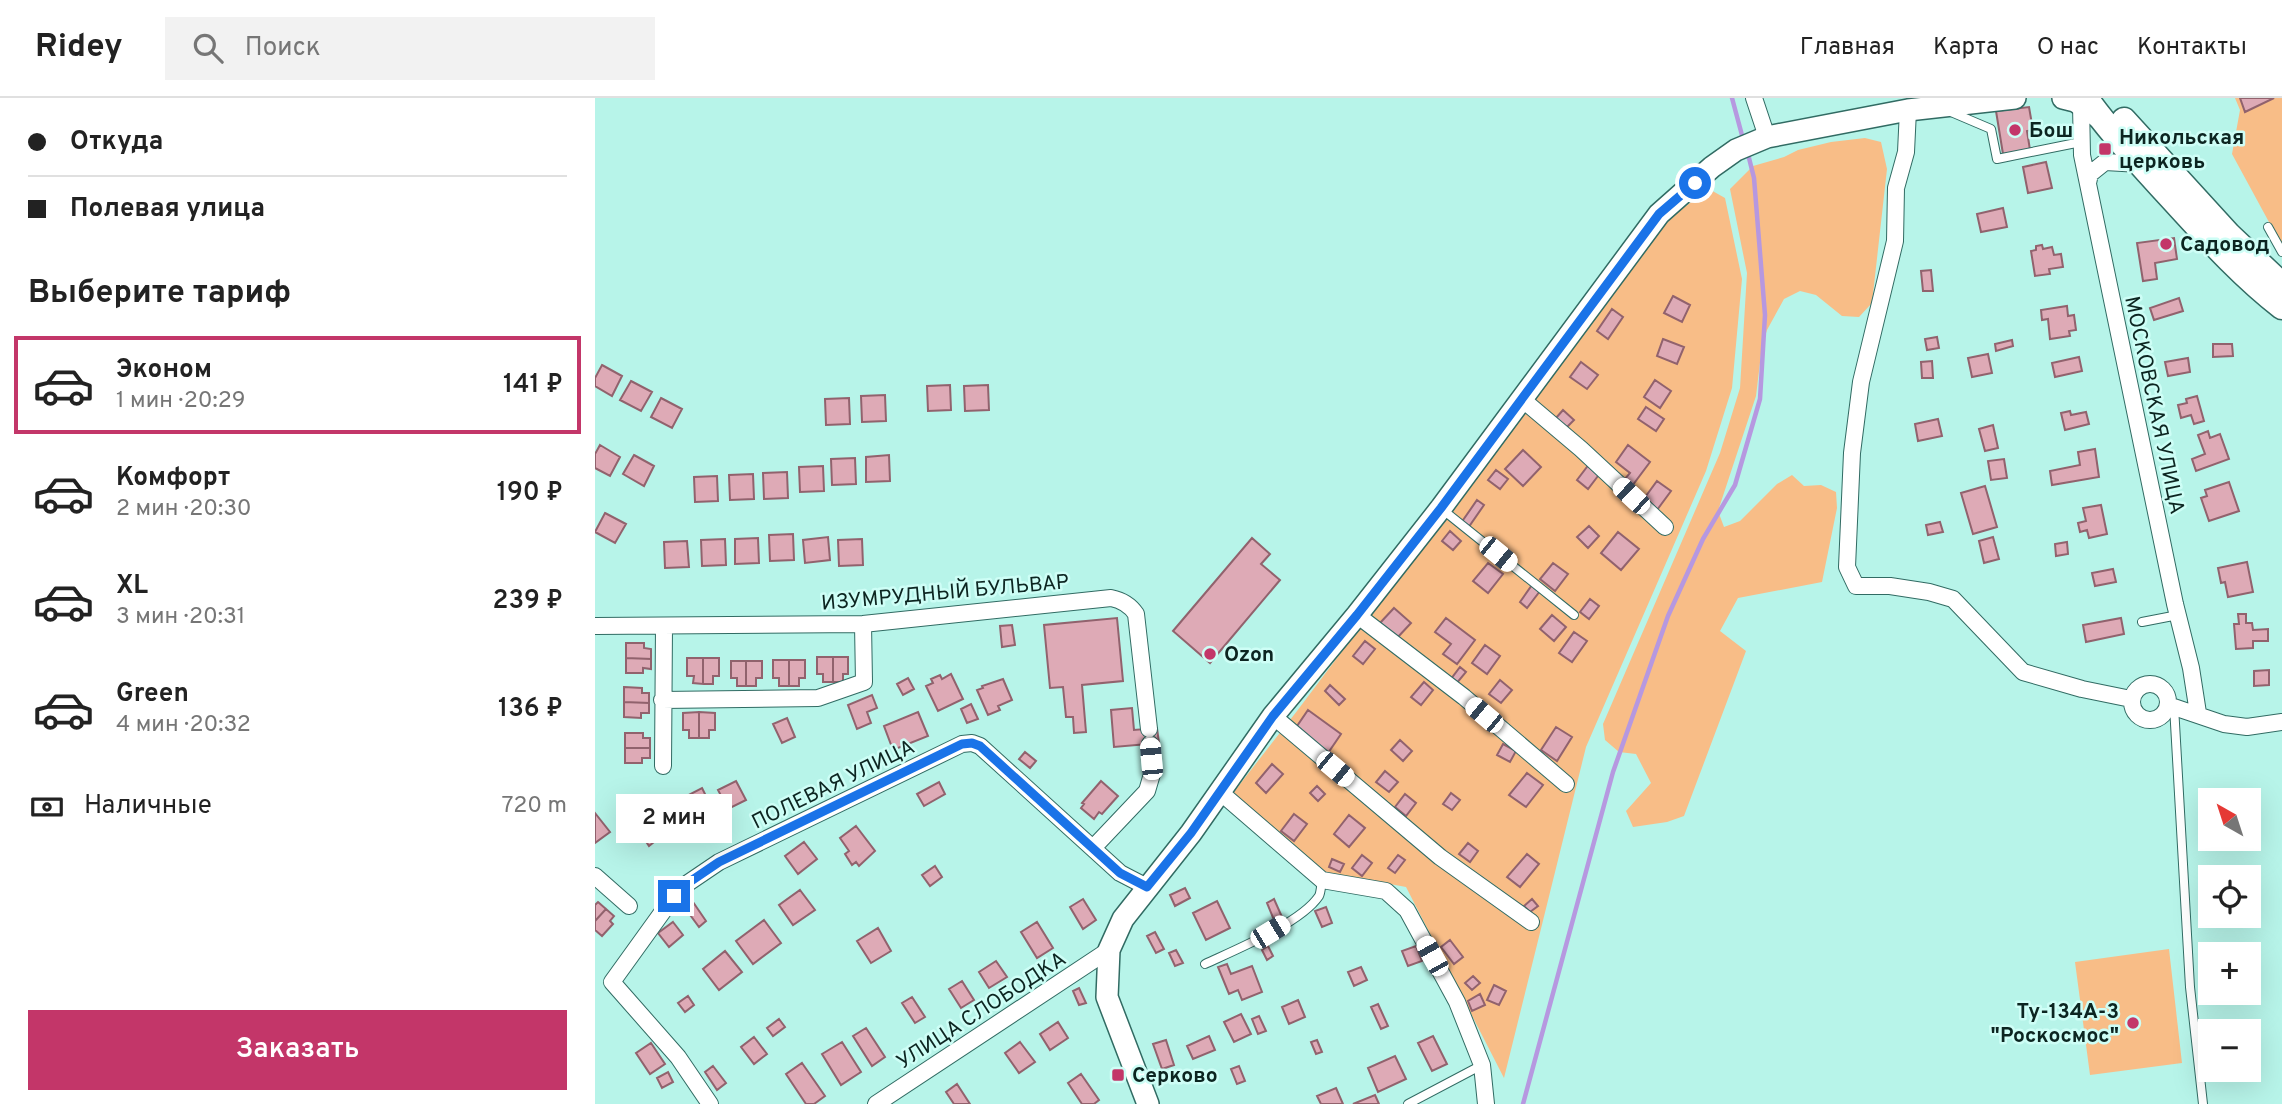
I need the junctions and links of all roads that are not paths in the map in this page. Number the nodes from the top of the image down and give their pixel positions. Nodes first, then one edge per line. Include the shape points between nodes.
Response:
1 (1754, 98) edge
2 (2015, 98) edge
3 (1981, 100) edge
4 (2077, 100) edge
5 (1938, 107) junction
6 (1908, 110) junction
7 (2105, 110) edge
8 (2081, 142) junction
9 (1752, 143) junction
10 (2140, 164) junction
11 (2088, 183) junction
12 (2269, 228) dead end
13 (2282, 252) edge
14 (2280, 279) edge
15 (2282, 307) edge
16 (1522, 400) junction
17 (1441, 508) junction
18 (1665, 527) dead end
19 (1357, 615) junction
20 (1574, 615) dead end
21 (2178, 615) junction
22 (2142, 622) dead end
23 (863, 624) junction
24 (595, 626) edge
25 (664, 626) junction
26 (2131, 699) junction
27 (662, 701) junction
28 (2171, 706) junction
29 (2198, 713) junction
30 (1273, 716) junction
31 (2282, 722) edge
32 (663, 766) dead end
33 (1566, 784) dead end
34 (1220, 792) junction
35 (1093, 848) junction
36 (595, 876) edge
37 (1322, 880) junction
38 (1147, 887) junction
39 (629, 906) dead end
40 (1531, 922) dead end
41 (1108, 950) junction
42 (1205, 964) dead end
43 (1482, 1065) junction
44 (710, 1104) edge
45 (876, 1104) edge
46 (1148, 1104) edge
47 (1408, 1104) edge
48 (1486, 1104) edge
49 (2203, 1104) edge

1 - 9 street
2 - 3 main road
3 - 5 main road
4 - 7 main road
4 - 8 street, МОСКОВСКАЯ УЛИЦА
5 - 6 main road
5 - 8 lane via 1991,129 1997,159
6 - 9 main road
6 - 26 street via 1906,152 1896,188 1895,241 1861,382 1852,453 1847,567 1856,586 1891,586 1953,599 2023,672
7 - 10 main road
7 - 14 main road via 2229,235
8 - 11 street, МОСКОВСКАЯ УЛИЦА
9 - 16 main road via 1712,167 1659,214
10 - 11 street via 2105,162 2090,174
10 - 15 main road via 2234,264
11 - 21 street, МОСКОВСКАЯ УЛИЦА
12 - 13 lane
16 - 17 main road
16 - 18 street
17 - 19 main road
17 - 20 lane
19 - 30 main road
19 - 33 street via 1464,697
21 - 22 lane
21 - 29 street, МОСКОВСКАЯ УЛИЦА
23 - 25 street, ИЗУМРУДНЫЙ БУЛЬВАР
23 - 27 street via 865,682 818,698
23 - 35 street, ИЗУМРУДНЫЙ БУЛЬВАР via 1111,598 1132,608 1152,774 1147,791
24 - 25 street, ИЗУМРУДНЫЙ БУЛЬВАР
25 - 27 street
26 - 28 street via 2137,715 2147,720 2163,715
26 - 28 street via 2138,688 2150,683 2166,692
27 - 32 street
28 - 29 street
28 - 49 lane via 2190,987
29 - 31 street via 2247,727
30 - 34 main road
30 - 40 street via 1440,857
34 - 37 street
34 - 38 main road
35 - 38 street, ПОЛЕВАЯ УЛИЦА via 1120,873
35 - 44 street, ПОЛЕВАЯ УЛИЦА via 972,743 719,862 674,896 612,982 678,1057
36 - 39 street
37 - 42 lane via 1320,895 1303,912
37 - 43 street via 1386,891 1407,910 1457,1002
38 - 41 main road via 1123,919
41 - 45 street, УЛИЦА СЛОБОДКА
41 - 46 main road via 1107,997
43 - 47 lane
43 - 48 street

